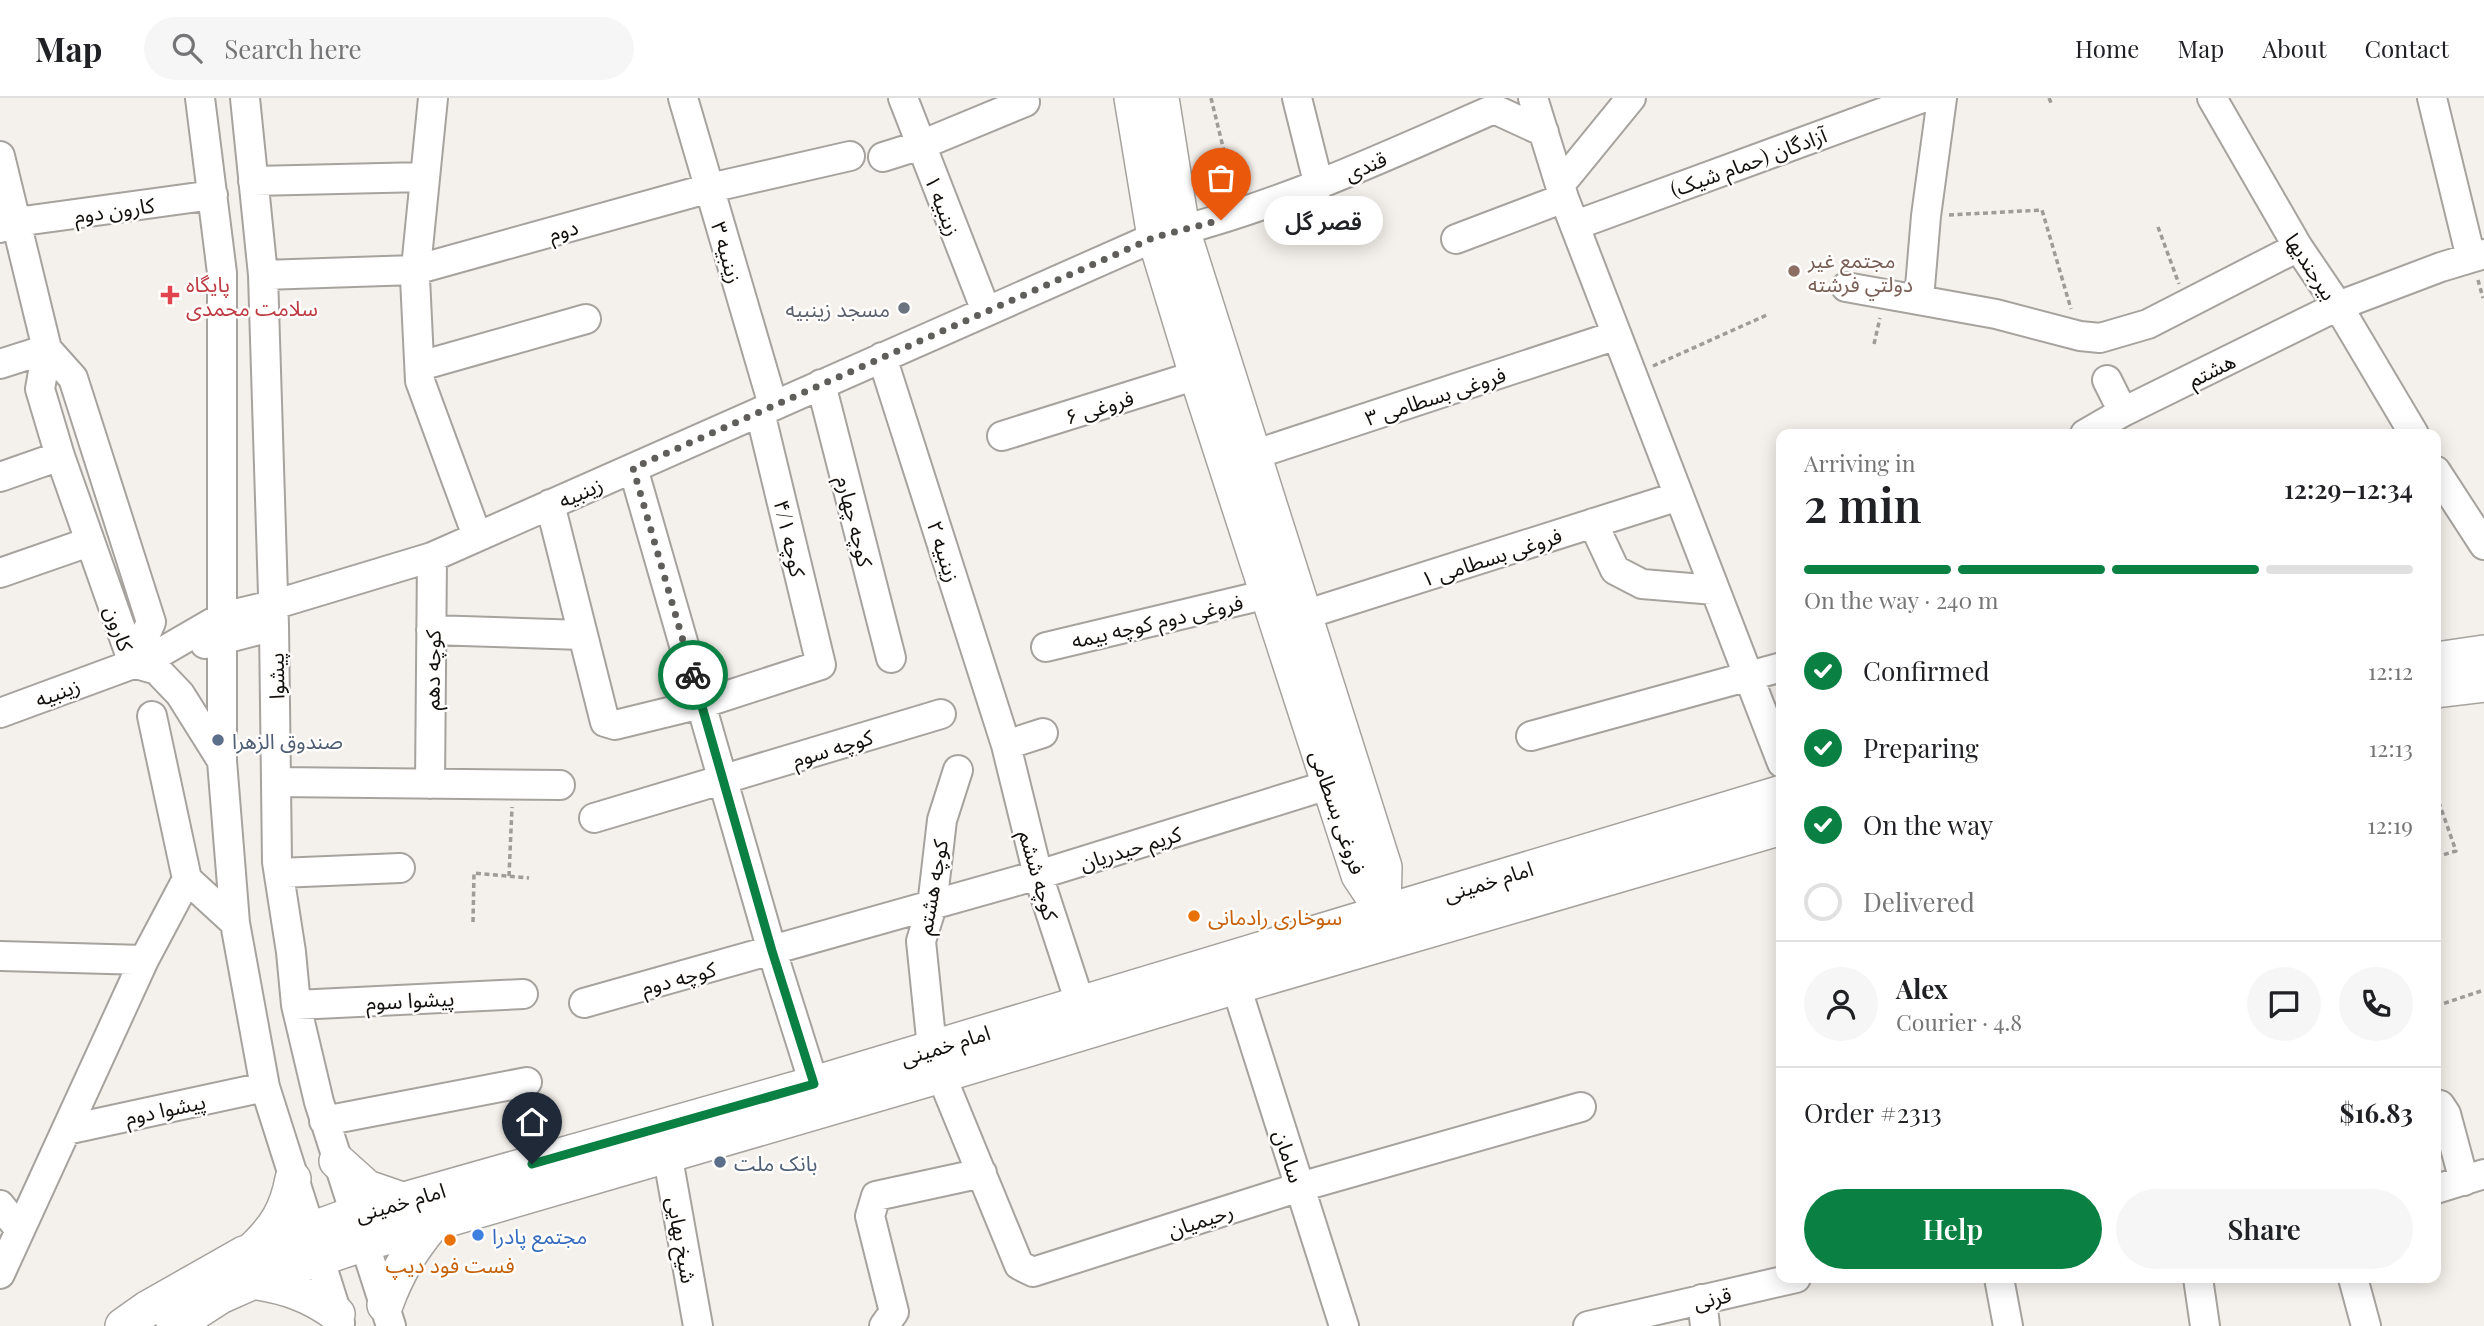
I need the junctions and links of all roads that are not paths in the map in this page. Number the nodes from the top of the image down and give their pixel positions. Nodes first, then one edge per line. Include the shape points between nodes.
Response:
1 (201, 98) edge
2 (245, 98) edge
3 (433, 98) edge
4 (683, 98) edge
5 (903, 98) edge
6 (1132, 98) edge
7 (1161, 98) edge
8 (1297, 98) edge
9 (1533, 98) edge
10 (1631, 98) edge
11 (1922, 98) edge
12 (1942, 98) edge
13 (2212, 98) edge
14 (2432, 98) edge
15 (1025, 102) dead end
16 (1498, 104) edge
17 (1882, 104) edge
18 (1544, 132) junction
19 (921, 145) junction
20 (0, 156) edge
21 (850, 156) dead end
22 (883, 157) dead end
23 (424, 177) junction
24 (253, 181) junction
25 (1319, 186) junction
26 (710, 188) junction
27 (1562, 192) junction
28 (213, 195) junction
29 (8, 225) edge
30 (1576, 225) junction
31 (1169, 234) junction
32 (1456, 239) dead end
33 (2298, 247) junction
34 (2478, 256) edge
35 (415, 271) junction
36 (262, 275) junction
37 (1846, 287) dead end
38 (1919, 299) junction
39 (2338, 306) junction
40 (986, 311) junction
41 (586, 319) dead end
42 (1617, 335) junction
43 (47, 349) junction
44 (882, 357) junction
45 (0, 364) edge
46 (420, 374) junction
47 (1197, 375) junction
48 (2107, 380) dead end
49 (821, 384) junction
50 (767, 408) junction
51 (2123, 412) junction
52 (2094, 429) edge
53 (2411, 429) edge
54 (1002, 436) dead end
55 (1254, 455) junction
56 (60, 456) junction
57 (633, 468) junction
58 (0, 477) edge
59 (2441, 479) edge
60 (1679, 496) junction
61 (550, 504) junction
62 (1593, 523) junction
63 (477, 537) junction
64 (89, 542) junction
65 (2484, 545) edge
66 (432, 557) junction
67 (0, 573) edge
68 (1715, 590) junction
69 (1268, 593) junction
70 (1304, 615) junction
71 (274, 616) junction
72 (222, 628) junction
73 (431, 630) junction
74 (582, 635) junction
75 (1046, 647) dead end
76 (2484, 653) edge
77 (891, 658) dead end
78 (2441, 659) edge
79 (143, 660) junction
80 (1776, 668) edge
81 (1748, 675) junction
82 (2484, 684) edge
83 (2441, 689) edge
84 (701, 704) junction
85 (0, 713) edge
86 (940, 714) dead end
87 (152, 716) dead end
88 (1043, 733) dead end
89 (1531, 736) dead end
90 (1006, 745) junction
91 (1776, 747) edge
92 (222, 761) junction
93 (958, 770) dead end
94 (723, 779) junction
95 (277, 782) junction
96 (429, 783) junction
97 (560, 785) dead end
98 (1328, 785) junction
99 (1776, 795) edge
100 (594, 818) dead end
101 (1776, 829) edge
102 (400, 868) dead end
103 (279, 873) junction
104 (1038, 875) junction
105 (187, 878) junction
106 (932, 906) junction
107 (235, 923) junction
108 (1387, 926) junction
109 (772, 951) junction
110 (0, 956) edge
111 (144, 960) junction
112 (1236, 986) junction
113 (523, 994) dead end
114 (584, 1003) dead end
115 (1080, 1003) junction
116 (296, 1005) junction
117 (936, 1061) junction
118 (527, 1082) dead end
119 (814, 1084) junction
120 (264, 1087) junction
121 (2441, 1106) edge
122 (1581, 1107) dead end
123 (324, 1122) junction
124 (66, 1130) junction
125 (665, 1141) junction
126 (337, 1161) junction
127 (982, 1173) junction
128 (2474, 1177) edge
129 (293, 1179) junction
130 (1300, 1187) junction
131 (2441, 1187) edge
132 (402, 1200) junction
133 (0, 1205) edge
134 (432, 1224) junction
135 (360, 1228) junction
136 (20, 1230) junction
137 (314, 1244) junction
138 (252, 1266) junction
139 (0, 1274) edge
140 (1783, 1283) edge
141 (2000, 1283) edge
142 (2199, 1283) edge
143 (2354, 1283) edge
144 (1703, 1313) edge
145 (388, 1316) edge
146 (339, 1320) edge
147 (123, 1326) edge
148 (174, 1326) edge
149 (698, 1326) edge
150 (884, 1326) edge
151 (1344, 1326) edge
152 (1588, 1326) edge
153 (2008, 1326) edge
154 (2205, 1326) edge
155 (2366, 1326) edge

1 - 28 street
2 - 24 street, پیشوا
3 - 23 street
4 - 26 street, زینبیه ۳
5 - 19 street, زینبیه ۱
6 - 31 main road, فروغی بسطامی
7 - 31 main road, فروغی بسطامی
8 - 25 street
9 - 18 street
10 - 27 street
11 - 17 street, آزادگان (حمام شیک)
12 - 38 street
13 - 33 street, بیرجندیها
14 - 34 street
15 - 19 street
16 - 18 street, قندی
16 - 25 street, قندی
17 - 30 street, آزادگان (حمام شیک)
18 - 27 street
19 - 22 street
19 - 40 street, زینبیه ۱
20 - 29 street, کارون
21 - 26 street, دوم
23 - 24 street
23 - 35 street
24 - 36 street, پیشوا
25 - 31 street, قندی via 1240,215
26 - 35 street, دوم
26 - 50 street, زینبیه ۳
27 - 30 street
27 - 32 street
28 - 29 street, کارون دوم
28 - 72 street via 222,273
29 - 43 street, کارون
30 - 42 street
31 - 40 street, زینبیه
31 - 47 main road, فروغی بسطامی
31 - 55 main road, فروغی بسطامی
33 - 38 street via 2148,324 2100,338
33 - 39 street, بیرجندیها
34 - 39 street, هشتم
35 - 36 street
35 - 46 street
36 - 71 street, پیشوا
37 - 38 street
39 - 51 street, هشتم
39 - 53 street, بیرجندیها
40 - 44 street, زینبیه
41 - 46 street
42 - 55 street, فروغی بسطامی ۳
42 - 60 street
43 - 45 street
43 - 56 street, کارون via 40,389
43 - 79 street, کارون via 74,378 151,622
44 - 49 street, زینبیه
44 - 90 street, زینبیه ۲
46 - 63 street
47 - 54 street, فروغی ۶
47 - 69 main road, فروغی بسطامی
48 - 51 street
49 - 50 street, زینبیه
49 - 77 street, کوچه چهارم
50 - 57 street, زینبیه
50 - 84 street, کوچه ۴/۱ via 821,665
51 - 52 street, هشتم
55 - 70 main road, فروغی بسطامی
56 - 58 street
56 - 64 street, کارون
57 - 61 street, زینبیه
57 - 84 street
59 - 65 street
60 - 62 street, فروغی بسطامی ۱
60 - 68 street
61 - 63 street, زینبیه
61 - 74 street
62 - 68 street via 1615,570 1642,584
62 - 70 street, فروغی بسطامی ۱
63 - 66 street, زینبیه
64 - 67 street
64 - 79 street, کارون
66 - 71 street, زینبیه
66 - 73 street, کوچه دهم
68 - 81 street
69 - 75 street, فروغی دوم کوچه بیمه
69 - 98 main road, فروغی بسطامی
70 - 108 main road, فروغی بسطامی via 1384,867
71 - 72 street, زینبیه
71 - 95 street, پیشوا
72 - 79 street, زینبیه
72 - 92 street
73 - 74 street
73 - 96 street, کوچه دهم
74 - 84 street via 605,722 615,725
76 - 78 main road
79 - 85 street, زینبیه
79 - 92 street via 180,694
80 - 81 street
81 - 89 street
81 - 91 street
82 - 83 main road
84 - 94 street
86 - 94 street, کوچه سوم
87 - 105 street
88 - 90 street
90 - 104 street, کوچه ششم
92 - 107 street
93 - 106 street, کوچه هشتم via 942,820
94 - 100 street
94 - 109 street
95 - 96 street
95 - 103 street, پیشوا
96 - 97 street
98 - 104 street, کریم حیدریان
98 - 108 main road, فروغی بسطامی via 1359,876
99 - 108 main road, امام خمینی
101 - 108 main road, امام خمینی
102 - 103 street
103 - 116 street, پیشوا
104 - 106 street, کریم حیدریان
104 - 115 street, کوچه ششم
105 - 107 street
105 - 111 street
106 - 109 street, کوچه دوم
106 - 117 street, کوچه هشتم via 921,941
107 - 120 street
108 - 112 main road, امام خمینی
108 - 115 main road, امام خمینی
109 - 114 street, کوچه دوم
109 - 119 street
110 - 111 street
111 - 124 street
112 - 117 main road, امام خمینی
112 - 130 street, سامان
113 - 116 street, پیشوا سوم
115 - 117 main road, امام خمینی
116 - 123 street, پیشوا
117 - 119 main road, امام خمینی
117 - 125 main road, امام خمینی
117 - 127 street, رحیمیان
118 - 123 street
119 - 125 main road, امام خمینی
120 - 124 street, پیشوا دوم
120 - 129 street
121 - 128 street
122 - 130 street, رحیمیان
123 - 126 street, پیشوا
124 - 136 street
125 - 132 main road, امام خمینی
125 - 134 main road, امام خمینی
125 - 149 street, شیخ بهایی
126 - 132 main road via 367,1188
126 - 135 street, پیشوا
127 - 130 street, رحیمیان via 1019,1265 1033,1272
127 - 150 street via 876,1196 870,1216 894,1312
128 - 131 street
129 - 137 street
129 - 138 main road via 289,1202
130 - 151 street, سامان
132 - 135 main road, امام خمینی
133 - 136 street
134 - 135 main road, امام خمینی
134 - 145 main road via 395,1278
135 - 137 main road, امام خمینی
135 - 145 street, پیشوا
136 - 139 street
137 - 138 main road, امام خمینی
137 - 146 street
138 - 146 main road via 309,1295
138 - 147 main road, امام خمینی via 147,1309
138 - 148 main road, امام خمینی via 220,1296
140 - 144 street, قرنی
141 - 153 street
142 - 154 street
143 - 155 street
144 - 152 street, قرنی

